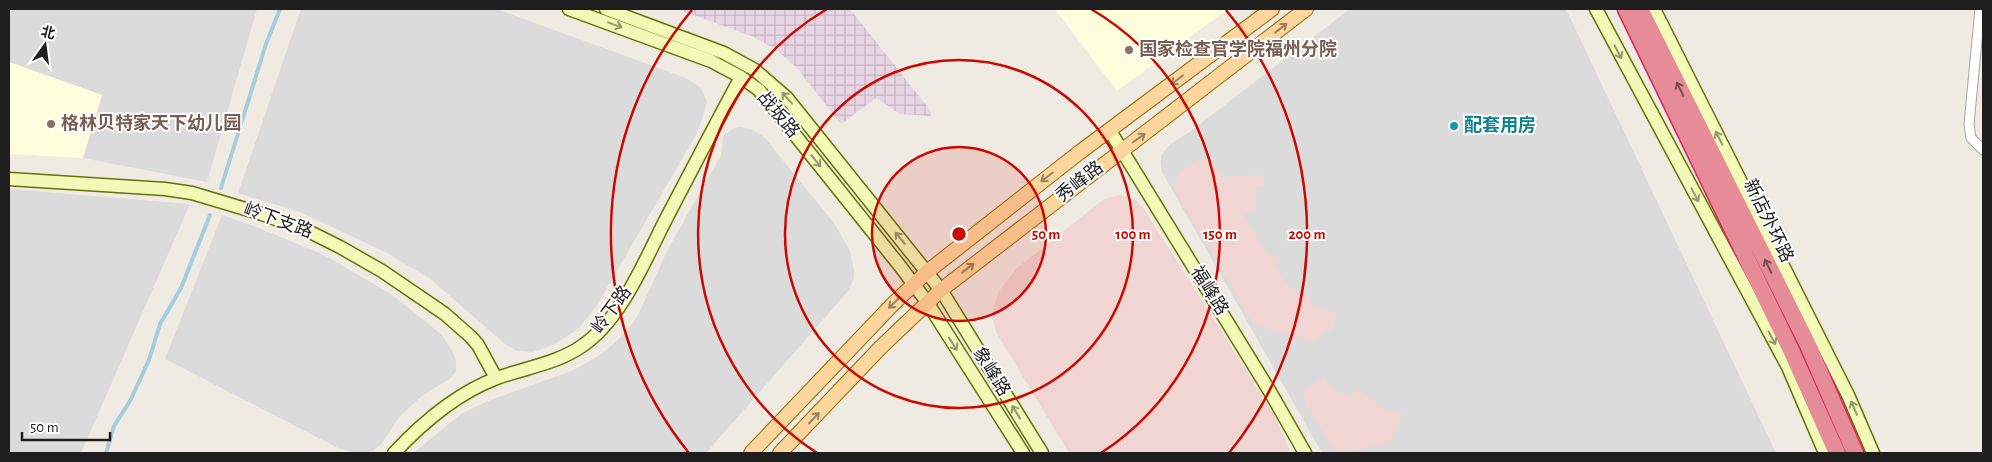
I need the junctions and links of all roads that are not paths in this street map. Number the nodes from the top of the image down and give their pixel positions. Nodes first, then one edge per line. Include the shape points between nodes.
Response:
1 (569, 9) edge
2 (606, 9) edge
3 (1272, 9) edge
4 (1306, 9) edge
5 (1596, 9) edge
6 (1626, 9) edge
7 (1640, 9) edge
8 (1654, 9) edge
9 (1980, 9) edge
10 (741, 77) junction
11 (1110, 131) junction
12 (1122, 149) junction
13 (1983, 150) edge
14 (9, 179) edge
15 (927, 272) junction
16 (914, 285) junction
17 (941, 290) junction
18 (927, 302) junction
19 (496, 378) junction
20 (394, 453) edge
21 (751, 453) edge
22 (780, 453) edge
23 (1023, 453) edge
24 (1042, 453) edge
25 (1305, 453) edge
26 (1825, 453) edge
27 (1837, 453) edge
28 (1855, 453) edge
29 (1873, 453) edge

1 -> 10 main road, 战坂路 via 695,54
15 -> 2 main road, 战坂路 via 787,98 766,79 744,63 713,48
3 -> 11 main road
12 -> 4 main road, 秀峰路
5 -> 26 main road via 1788,367
6 - 27 highway, 新店外环路 via 1791,350
28 -> 7 highway, 新店外环路 via 1807,343
29 -> 8 main road via 1848,395
9 - 13 street via 1969,124 1971,138
10 -> 16 main road, 战坂路 via 765,97
10 - 19 main road, 岭下路 via 609,320 591,340 575,351
11 - 12 main road, 福峰路
11 -> 15 main road
17 -> 12 main road, 秀峰路
12 - 25 main road, 福峰路
14 - 19 main road, 岭下支路 via 192,192 306,230 382,270 445,314 478,345
15 - 16 main road
15 - 17 main road, 战坂路
16 - 18 main road, 战坂路
16 -> 21 main road
17 - 18 main road, 秀峰路
24 -> 17 main road, 象峰路
22 -> 18 main road, 秀峰路
18 -> 23 main road, 象峰路
19 - 20 main road, 岭下路 via 448,404

